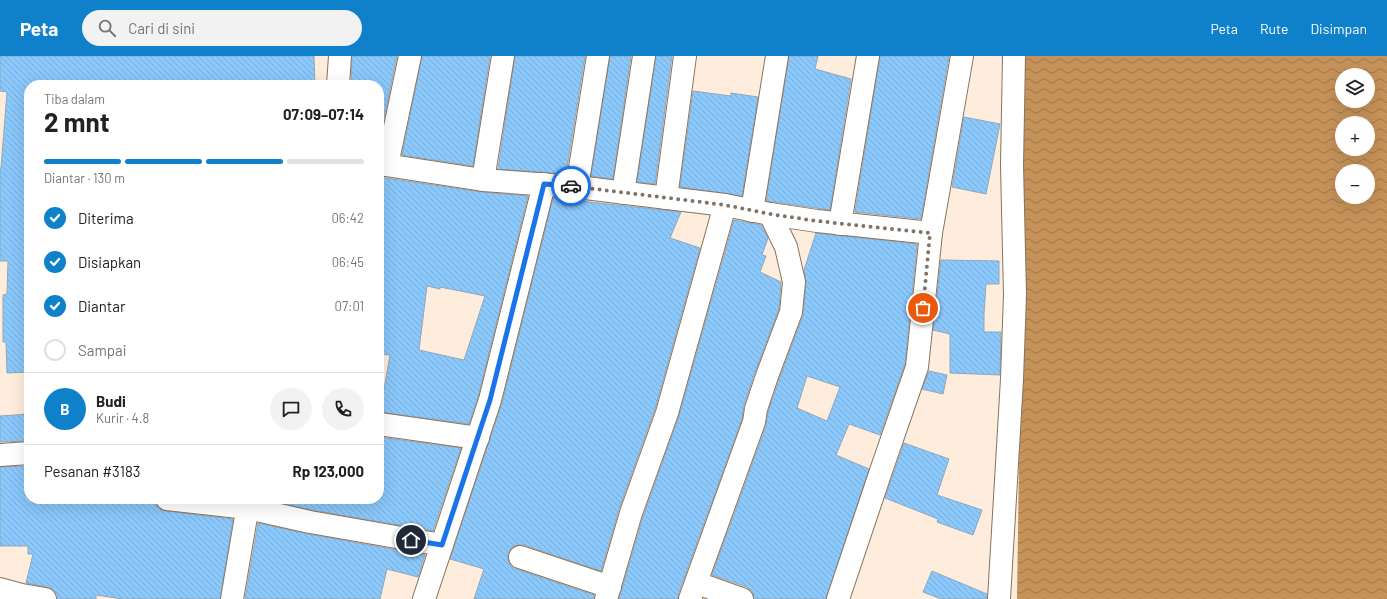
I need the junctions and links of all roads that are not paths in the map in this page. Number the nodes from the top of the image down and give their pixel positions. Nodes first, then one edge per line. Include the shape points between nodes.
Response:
1 (340, 56) edge
2 (410, 56) edge
3 (503, 56) edge
4 (598, 56) edge
5 (644, 56) edge
6 (685, 56) edge
7 (777, 56) edge
8 (868, 56) edge
9 (962, 56) edge
10 (1014, 56) edge
11 (338, 80) edge
12 (384, 161) edge
13 (384, 165) edge
14 (483, 180) junction
15 (544, 184) junction
16 (577, 187) junction
17 (623, 193) junction
18 (666, 198) junction
19 (725, 205) junction
20 (761, 212) junction
21 (840, 224) junction
22 (930, 233) junction
23 (384, 425) edge
24 (478, 438) junction
25 (24, 453) edge
26 (0, 455) edge
27 (249, 504) edge
28 (442, 545) junction
29 (520, 557) dead end
30 (0, 589) edge
31 (694, 591) edge
32 (608, 593) edge
33 (45, 599) edge
34 (232, 599) edge
35 (424, 599) edge
36 (742, 599) edge
37 (838, 599) edge
38 (999, 599) edge

1 - 11 street
2 - 12 street
3 - 14 street
4 - 16 street
5 - 17 street
6 - 18 street
7 - 20 street
8 - 21 street
9 - 22 street
10 - 38 street via 1012,165 1015,295
13 - 14 street
14 - 15 street
15 - 16 street
15 - 24 street via 490,400
16 - 17 street
17 - 18 street
18 - 19 street
19 - 20 street
19 - 32 street via 667,413 631,513
20 - 21 street
20 - 31 street via 786,247 794,282 790,312
21 - 22 street
22 - 37 street via 917,367
23 - 24 street
24 - 28 street
25 - 26 street
27 - 28 street via 310,522
27 - 34 street
28 - 35 street
29 - 32 street
30 - 33 street via 22,596
31 - 36 street

